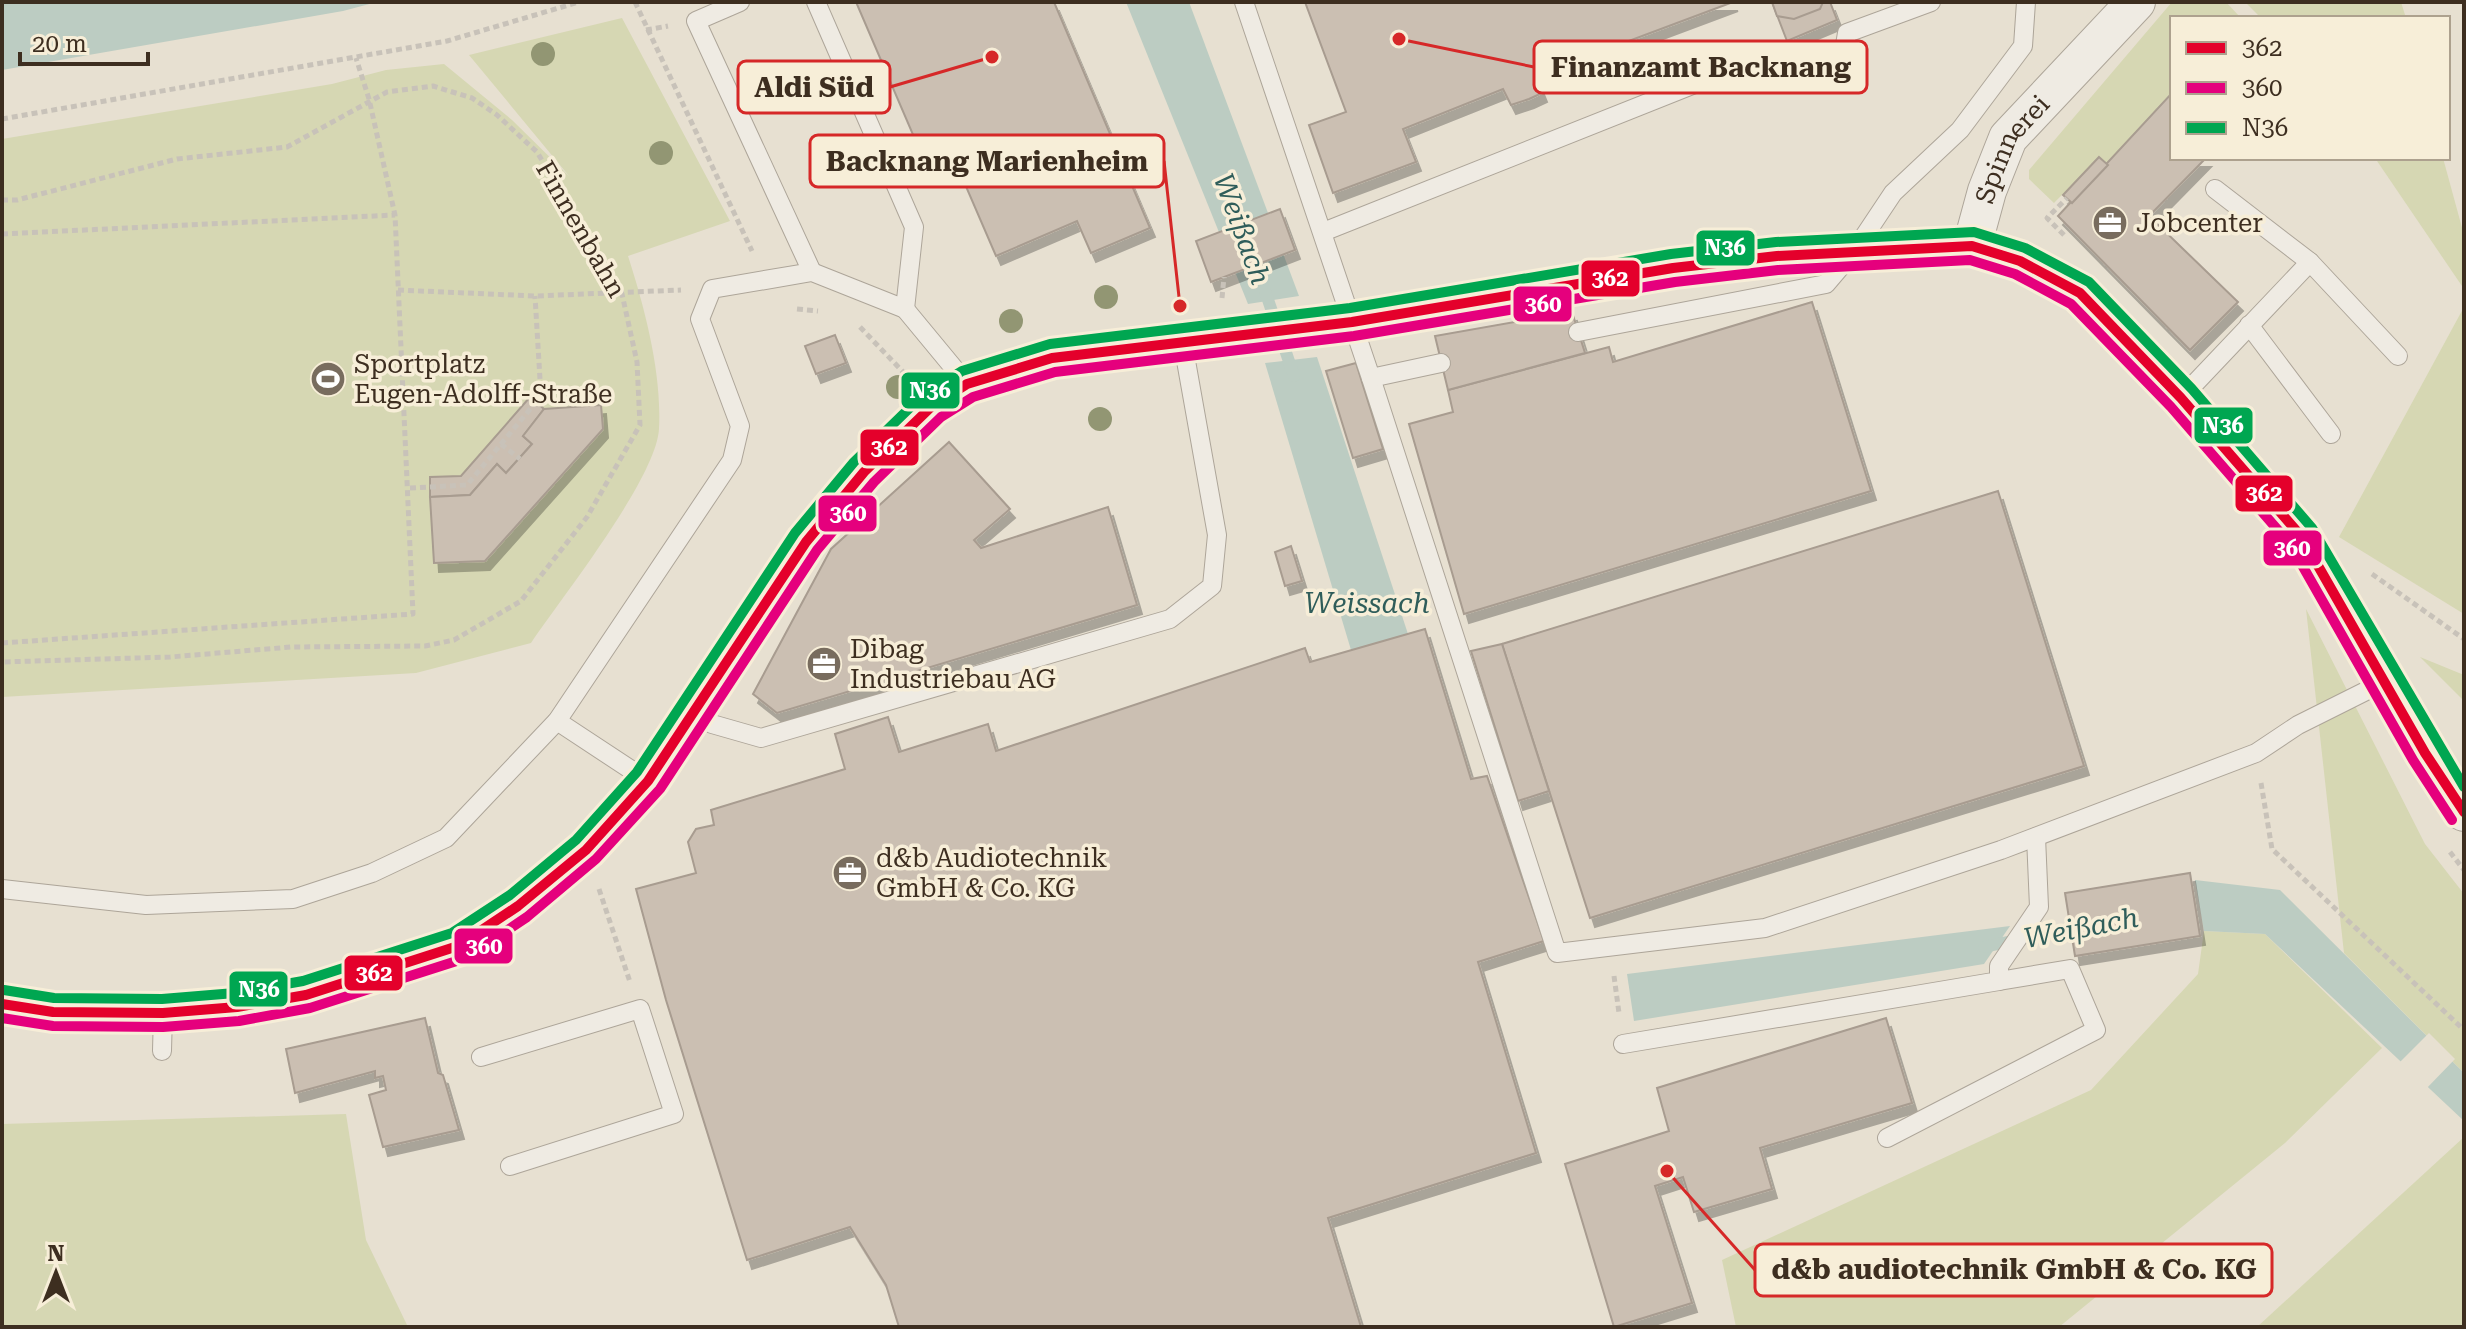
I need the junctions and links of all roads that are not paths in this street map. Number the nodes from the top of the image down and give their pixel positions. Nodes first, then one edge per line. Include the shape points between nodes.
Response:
1 (740, 2) edge
2 (816, 2) edge
3 (1244, 2) edge
4 (1931, 2) edge
5 (2026, 2) edge
6 (2136, 2) edge
7 (2215, 189) dead end
8 (1323, 232) junction
9 (1972, 246) junction
10 (1855, 250) junction
11 (2310, 262) junction
12 (812, 272) junction
13 (905, 309) junction
14 (1352, 322) junction
15 (2249, 325) junction
16 (1578, 332) dead end
17 (1183, 344) junction
18 (2398, 356) dead end
19 (1441, 363) dead end
20 (1371, 378) junction
21 (967, 384) junction
22 (2181, 398) junction
23 (2331, 434) dead end
24 (2384, 682) junction
25 (696, 713) junction
26 (557, 721) junction
27 (648, 781) junction
28 (2464, 812) edge
29 (2036, 837) junction
30 (2, 889) edge
31 (1999, 974) junction
32 (2, 1004) edge
33 (163, 1013) junction
34 (1623, 1044) dead end
35 (162, 1051) dead end
36 (481, 1057) dead end
37 (1887, 1138) dead end
38 (510, 1166) dead end

1 - 12 lane via 696,21
2 - 13 lane via 914,227
3 - 8 lane
4 - 8 lane via 1847,33 1844,56 1831,71 1805,77 1759,68 1710,78
5 - 10 lane via 2023,46 1960,130 1885,189
6 - 9 street, Spinnerei via 2008,138
7 - 11 lane
8 - 14 lane
9 - 10 street
9 - 22 street via 2020,261 2080,293
10 - 14 street via 1673,268
10 - 16 lane via 1826,284
11 - 15 lane
11 - 18 lane
12 - 13 lane
12 - 26 lane via 712,289 700,319 740,426 732,460
13 - 21 lane
14 - 17 street
14 - 20 lane
15 - 22 lane
15 - 23 lane
17 - 21 street via 1052,358
17 - 25 lane via 1217,535 1212,586 1170,619 761,738 712,724
19 - 20 lane
20 - 29 lane via 1557,953 1765,928
21 - 25 street via 932,406 806,542
22 - 24 street via 2301,536
24 - 28 street
24 - 29 lane via 2298,725 2256,753
25 - 27 street
26 - 27 lane
26 - 30 lane via 446,838 372,873 293,899 146,905
27 - 33 street via 586,850 458,946 306,995
29 - 31 lane via 2039,907
31 - 34 lane
31 - 37 lane via 2070,969 2096,1030
32 - 33 street via 53,1012
33 - 35 lane
36 - 38 lane via 640,1009 674,1114

